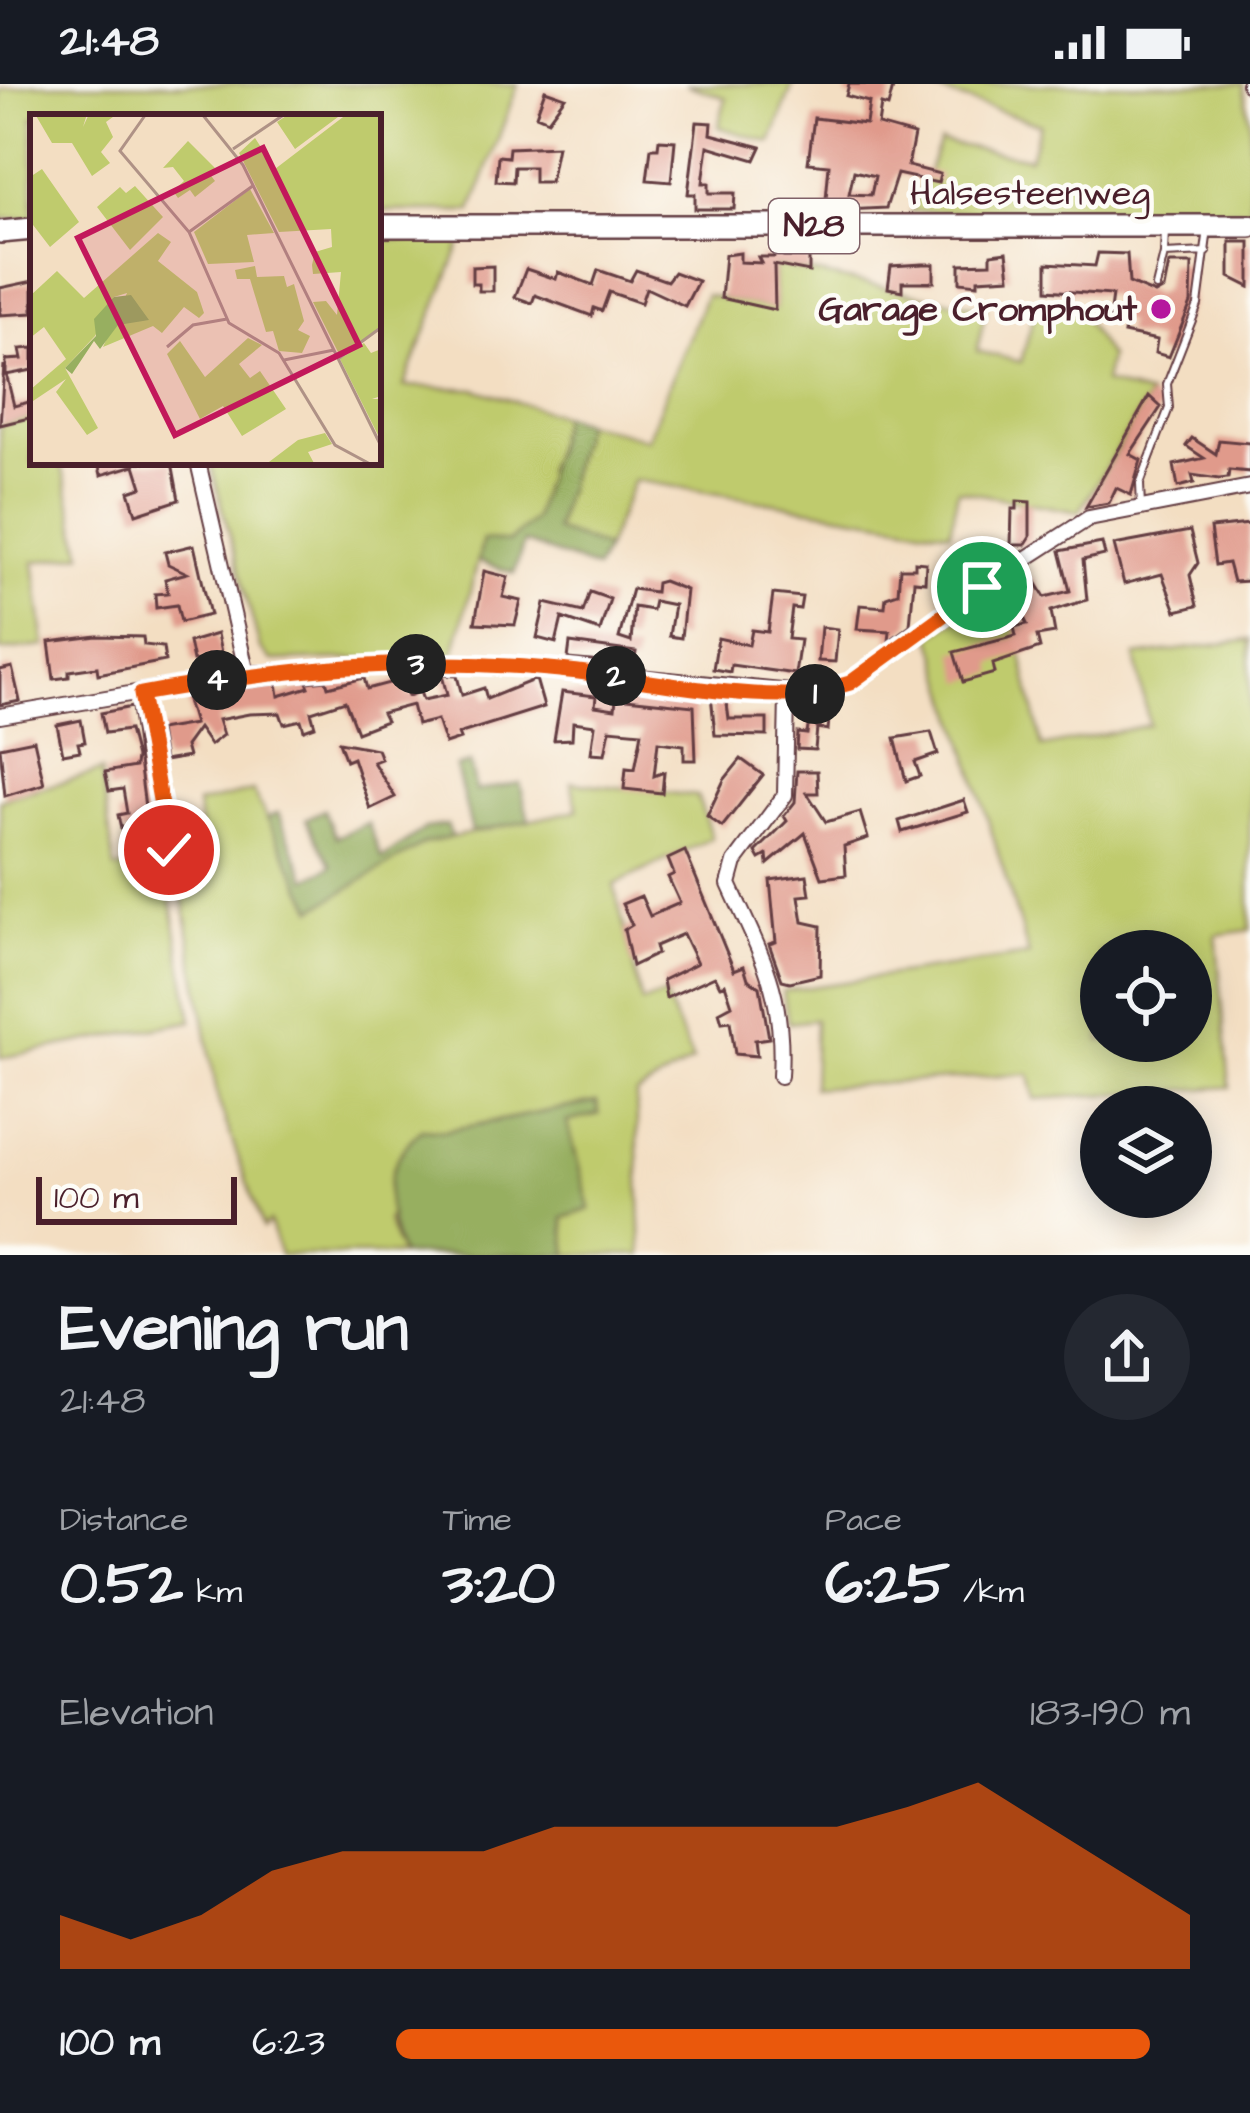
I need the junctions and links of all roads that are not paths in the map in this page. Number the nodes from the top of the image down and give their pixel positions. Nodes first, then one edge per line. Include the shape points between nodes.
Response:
1 (381, 226) edge
2 (1165, 226) junction
3 (1208, 226) junction
4 (1250, 226) edge
5 (30, 230) edge
6 (0, 232) edge
7 (1207, 252) junction
8 (1164, 254) junction
9 (1156, 287) dead end
10 (199, 465) edge
11 (1250, 487) edge
12 (1141, 507) junction
13 (247, 674) junction
14 (141, 694) junction
15 (787, 696) junction
16 (0, 716) edge
17 (169, 850) dead end
18 (780, 1076) dead end

1 - 2 main road, Halsesteenweg / N28
2 - 3 main road, Halsesteenweg / N28
2 - 8 lane
3 - 4 main road, Halsesteenweg / N28
3 - 7 lane
5 - 6 main road
7 - 8 lane
7 - 12 lane via 1198,305 1167,384 1169,408 1140,484
8 - 9 lane
10 - 13 street
11 - 12 street
12 - 15 street via 1089,518 850,683
13 - 14 street
13 - 15 street via 491,665
14 - 16 street
14 - 17 street
15 - 18 street via 785,795 735,862 729,884 776,988

